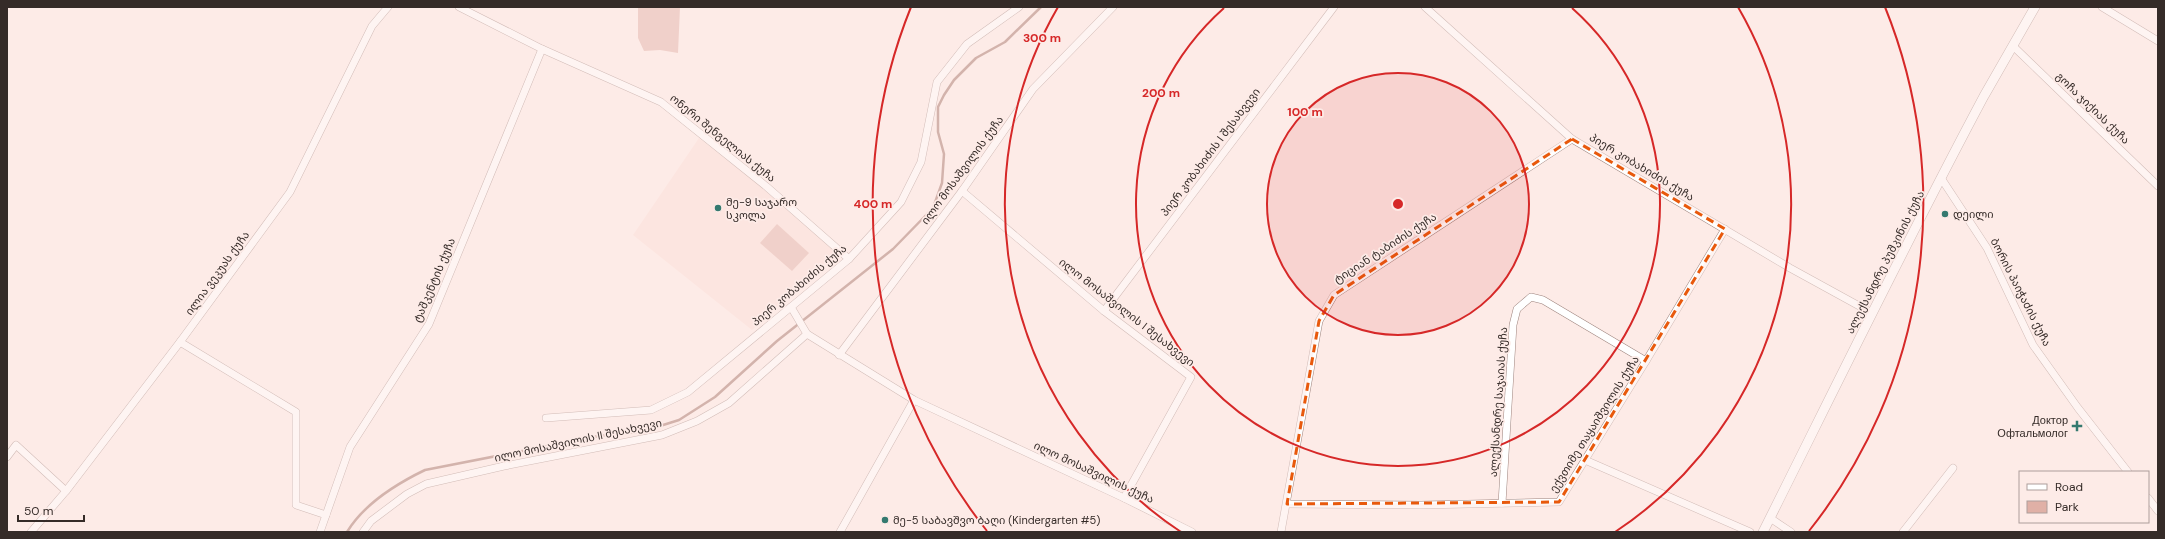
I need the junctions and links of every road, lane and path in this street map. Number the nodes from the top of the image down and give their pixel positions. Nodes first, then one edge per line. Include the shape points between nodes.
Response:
1 (388, 7) edge
2 (459, 7) edge
3 (1019, 7) edge
4 (1113, 7) edge
5 (1334, 7) edge
6 (1425, 7) edge
7 (2035, 7) edge
8 (2102, 7) edge
9 (2158, 41) edge
10 (2013, 46) junction
11 (542, 49) junction
12 (1572, 139) junction
13 (1941, 178) junction
14 (2158, 186) edge
15 (962, 191) junction
16 (1725, 229) junction
17 (849, 259) junction
18 (790, 308) junction
19 (1104, 311) junction
20 (1872, 313) junction
21 (805, 333) junction
22 (180, 342) junction
23 (839, 355) junction
24 (1646, 361) junction
25 (914, 400) junction
26 (546, 418) dead end
27 (7, 457) edge
28 (1585, 460) junction
29 (1953, 468) dead end
30 (2127, 471) edge
31 (66, 491) junction
32 (1124, 498) junction
33 (2149, 499) edge
34 (1502, 503) junction
35 (1287, 504) junction
36 (2158, 511) edge
37 (326, 515) junction
38 (1770, 518) junction
39 (31, 532) edge
40 (320, 532) edge
41 (363, 532) edge
42 (840, 532) edge
43 (1192, 532) edge
44 (1281, 532) edge
45 (1750, 532) edge
46 (1763, 532) edge
47 (1791, 532) edge
48 (1903, 532) edge

1 - 22 street, ილია ვეკუას ქუჩა via 372,26 290,192
2 - 11 street, ონერი შენგელიას ქუჩა
3 - 17 street, პიერ კობახიძის ქუჩა via 967,44 937,82 922,162 901,202
4 - 15 street, ილო მოსაშვილის ქუჩა via 1033,89
5 - 19 street, პიერ კობახიძის I შესახვევი
6 - 12 street, პიერ კობახიძის ქუჩა
7 - 10 street, ალექსანდრე პუშკინის ქუჩა
8 - 9 street
10 - 13 street, ალექსანდრე პუშკინის ქუჩა
10 - 14 street, გოჩა ჯიქიას ქუჩა
11 - 17 street, ონერი შენგელიას ქუჩა via 661,102 767,187
11 - 37 street, ტაშკენტის ქუჩა via 429,324 350,447
12 - 16 street, პიერ კობახიძის ქუჩა
12 - 35 street, ტიციან ტაბიძის ქუჩა via 1334,295 1319,321
13 - 20 street, ალექსანდრე პუშკინის ქუჩა
13 - 30 street, ბორის პაიჭაძის ქუჩა via 1987,248 2033,345
15 - 19 street, ილო მოსაშვილის I შესახვევი
15 - 23 street, ილო მოსაშვილის ქუჩა
16 - 20 street, პიერ კობახიძის ქუჩა
16 - 24 street, ექვთიმე თაყაიშვილის ქუჩა
17 - 18 street, პიერ კობახიძის ქუჩა
18 - 21 street
18 - 26 street, პიერ კობახიძის ქუჩა via 688,392 651,410
19 - 32 street, ილო მოსაშვილის I შესახვევი via 1191,377
20 - 38 street, ალექსანდრე პუშკინის ქუჩა
21 - 23 street, ილო მოსაშვილის ქუჩა
21 - 41 street, ილო მოსაშვილის II შესახვევი via 729,403 697,421 662,435 426,484 407,494 371,521
22 - 31 street, ილია ვეკუას ქუჩა
22 - 37 street via 296,412 296,505
23 - 25 street, ილო მოსაშვილის ქუჩა
24 - 28 street, ექვთიმე თაყაიშვილის ქუჩა
24 - 34 street, ალექსანდრე საჯაიას ქუჩა via 1543,300 1531,297 1517,309 1513,325
25 - 32 street, ილო მოსაშვილის ქუჩა
25 - 42 street
27 - 31 street via 16,445
28 - 34 street, ექვთიმე თაყაიშვილის ქუჩა via 1559,502
28 - 45 street
29 - 48 street
31 - 39 street, ილია ვეკუას ქუჩა
32 - 43 street, ილო მოსაშვილის ქუჩა
33 - 36 street
34 - 35 street, ექვთიმე თაყაიშვილის ქუჩა
35 - 44 street, ტიციან ტაბიძის ქუჩა
37 - 40 street, ტაშკენტის ქუჩა
38 - 46 street, ალექსანდრე პუშკინის ქუჩა
38 - 47 street

